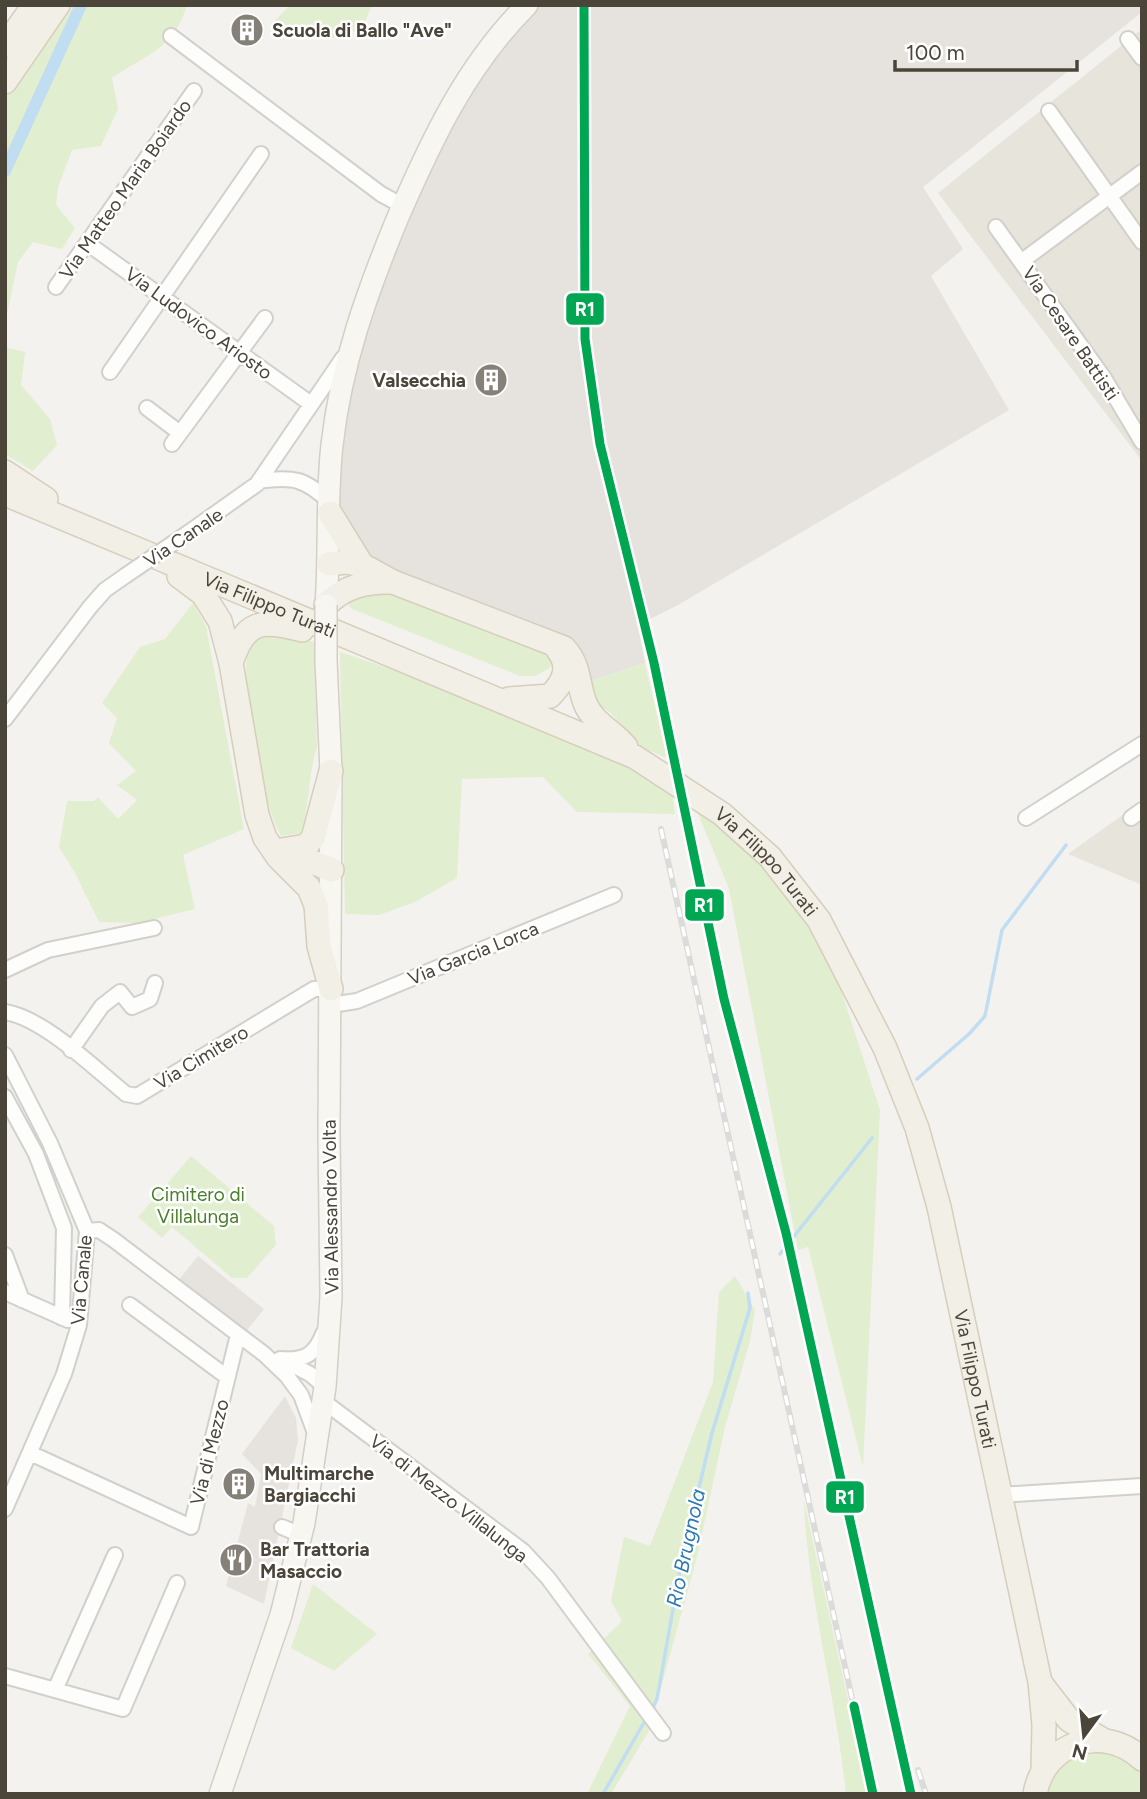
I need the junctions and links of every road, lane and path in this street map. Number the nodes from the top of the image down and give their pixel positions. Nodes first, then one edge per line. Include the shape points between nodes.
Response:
1 (34, 5) edge
2 (58, 5) edge
3 (527, 5) edge
4 (171, 36) dead end
5 (1128, 39) dead end
6 (5, 46) edge
7 (1142, 58) edge
8 (5, 82) edge
9 (194, 91) dead end
10 (1049, 111) dead end
11 (261, 154) dead end
12 (1142, 172) edge
13 (1109, 195) junction
14 (403, 206) junction
15 (996, 227) dead end
16 (1142, 242) edge
17 (88, 243) junction
18 (1022, 261) junction
19 (56, 287) dead end
20 (162, 297) junction
21 (265, 318) dead end
22 (349, 348) junction
23 (241, 353) junction
24 (110, 372) dead end
25 (311, 404) junction
26 (147, 408) dead end
27 (1142, 442) edge
28 (280, 454) junction
29 (5, 472) edge
30 (289, 478) junction
31 (260, 481) junction
32 (5, 494) edge
33 (330, 508) junction
34 (117, 540) junction
35 (329, 564) junction
36 (376, 576) junction
37 (326, 605) junction
38 (552, 642) junction
39 (359, 643) junction
40 (231, 663) junction
41 (494, 698) junction
42 (5, 719) edge
43 (1142, 744) edge
44 (635, 757) junction
45 (331, 771) junction
46 (1026, 818) dead end
47 (279, 851) junction
48 (332, 870) junction
49 (614, 895) dead end
50 (154, 928) dead end
51 (5, 970) edge
52 (155, 983) dead end
53 (331, 997) junction
54 (9, 1009) edge
55 (71, 1050) junction
56 (5, 1055) edge
57 (5, 1097) edge
58 (87, 1231) junction
59 (5, 1255) edge
60 (5, 1292) edge
61 (331, 1297) junction
62 (22, 1300) junction
63 (130, 1305) dead end
64 (62, 1318) junction
65 (79, 1325) junction
66 (237, 1335) junction
67 (264, 1354) junction
68 (280, 1359) junction
69 (287, 1376) junction
70 (227, 1377) junction
71 (324, 1394) junction
72 (317, 1444) junction
73 (30, 1452) junction
74 (10, 1484) edge
75 (1142, 1486) edge
76 (1000, 1495) junction
77 (5, 1509) edge
78 (115, 1555) dead end
79 (177, 1583) dead end
80 (5, 1676) edge
81 (1040, 1682) junction
82 (55, 1690) junction
83 (663, 1732) dead end
84 (1103, 1740) junction
85 (1141, 1758) edge
86 (1043, 1769) junction
87 (220, 1794) edge
88 (1035, 1794) edge

1 - 6 main road
2 - 8 main road
3 - 14 main road, Via Canale via 468,76 435,133
4 - 14 street
5 - 7 street
9 - 17 street, Via Matteo Maria Boiardo
10 - 13 street
11 - 20 street
12 - 13 street
13 - 16 street
13 - 18 street
14 - 22 main road, Via Canale
15 - 18 street, Via Cesare Battisti
17 - 19 street, Via Matteo Maria Boiardo
17 - 20 street, Via Ludovico Ariosto
18 - 27 street, Via Cesare Battisti via 1104,378
20 - 23 street, Via Ludovico Ariosto
20 - 24 street
21 - 23 street
22 - 25 street, Via Canale
22 - 33 main road, Via Canale via 331,448
23 - 25 street, Via Ludovico Ariosto
23 - 26 street via 176,438
25 - 28 street, Via Canale
28 - 30 street
28 - 31 street, Via Canale
29 - 34 main road
30 - 31 street
30 - 33 street via 307,483
31 - 42 street, Via Canale, bridge via 105,590
32 - 34 main road, Via Filippo Turati
33 - 35 main road, Via Canale
33 - 36 main road
34 - 39 main road, Via Filippo Turati
34 - 40 main road via 151,557 203,594 220,621
35 - 36 main road
35 - 37 main road, Via Canale
36 - 37 main road via 335,595
36 - 38 main road
37 - 45 main road, Via Alessandro Volta, bridge
38 - 41 main road via 566,668 564,679 550,696
38 - 44 main road via 573,658 593,717
39 - 40 main road via 280,624 259,624 241,637
39 - 41 main road, Via Filippo Turati
40 - 47 main road via 252,793
41 - 44 main road, Via Filippo Turati
43 - 46 street
44 - 76 main road, Via Filippo Turati via 692,792 751,837 798,889 839,953 885,1048 925,1154
45 - 47 main road via 313,838 306,846
45 - 48 main road, Via Alessandro Volta
47 - 48 main road
47 - 53 main road via 309,888 316,905 319,946
48 - 53 main road, Via Alessandro Volta
49 - 53 street, Via Garcia Lorca via 357,1001
50 - 51 street via 48,950
52 - 55 street via 150,999 132,1007 120,992 102,1006
53 - 55 street, Via Cimitero via 314,989 137,1096 126,1094
53 - 61 main road, Via Alessandro Volta
54 - 55 street, Via Cimitero
56 - 58 street, Via Canale via 50,1143
57 - 64 street, Via Canale via 36,1154 64,1228
58 - 65 street, Via Canale
58 - 66 street via 99,1230 114,1240
59 - 62 street
60 - 62 street
61 - 68 street via 317,1349 306,1357
61 - 71 main road, Via Alessandro Volta
62 - 64 street
63 - 70 street, Via di Mezzo
64 - 65 street
65 - 73 street, Via Canale via 64,1374
66 - 67 street
66 - 70 street, Via di Mezzo
67 - 68 street, Via di Mezzo Villalunga
67 - 69 street
68 - 71 street, Via di Mezzo Villalunga via 310,1374
69 - 71 street
69 - 72 street via 301,1395
70 - 73 street, Via di Mezzo via 191,1527
71 - 72 main road, Via Alessandro Volta
71 - 83 street, Via di Mezzo Villalunga via 523,1551
72 - 87 main road, Via Alessandro Volta via 291,1531 281,1615
73 - 74 street, Via Canale
74 - 77 street, Via Canale
75 - 76 street
76 - 81 main road, Via Filippo Turati
78 - 82 street
79 - 82 street via 123,1709
80 - 82 street
81 - 84 main road, Via Filippo Turati via 1069,1720
81 - 86 main road, Via Filippo Turati
84 - 85 main road, Via Filippo Turati via 1123,1745
84 - 86 main road via 1069,1746
86 - 88 main road

